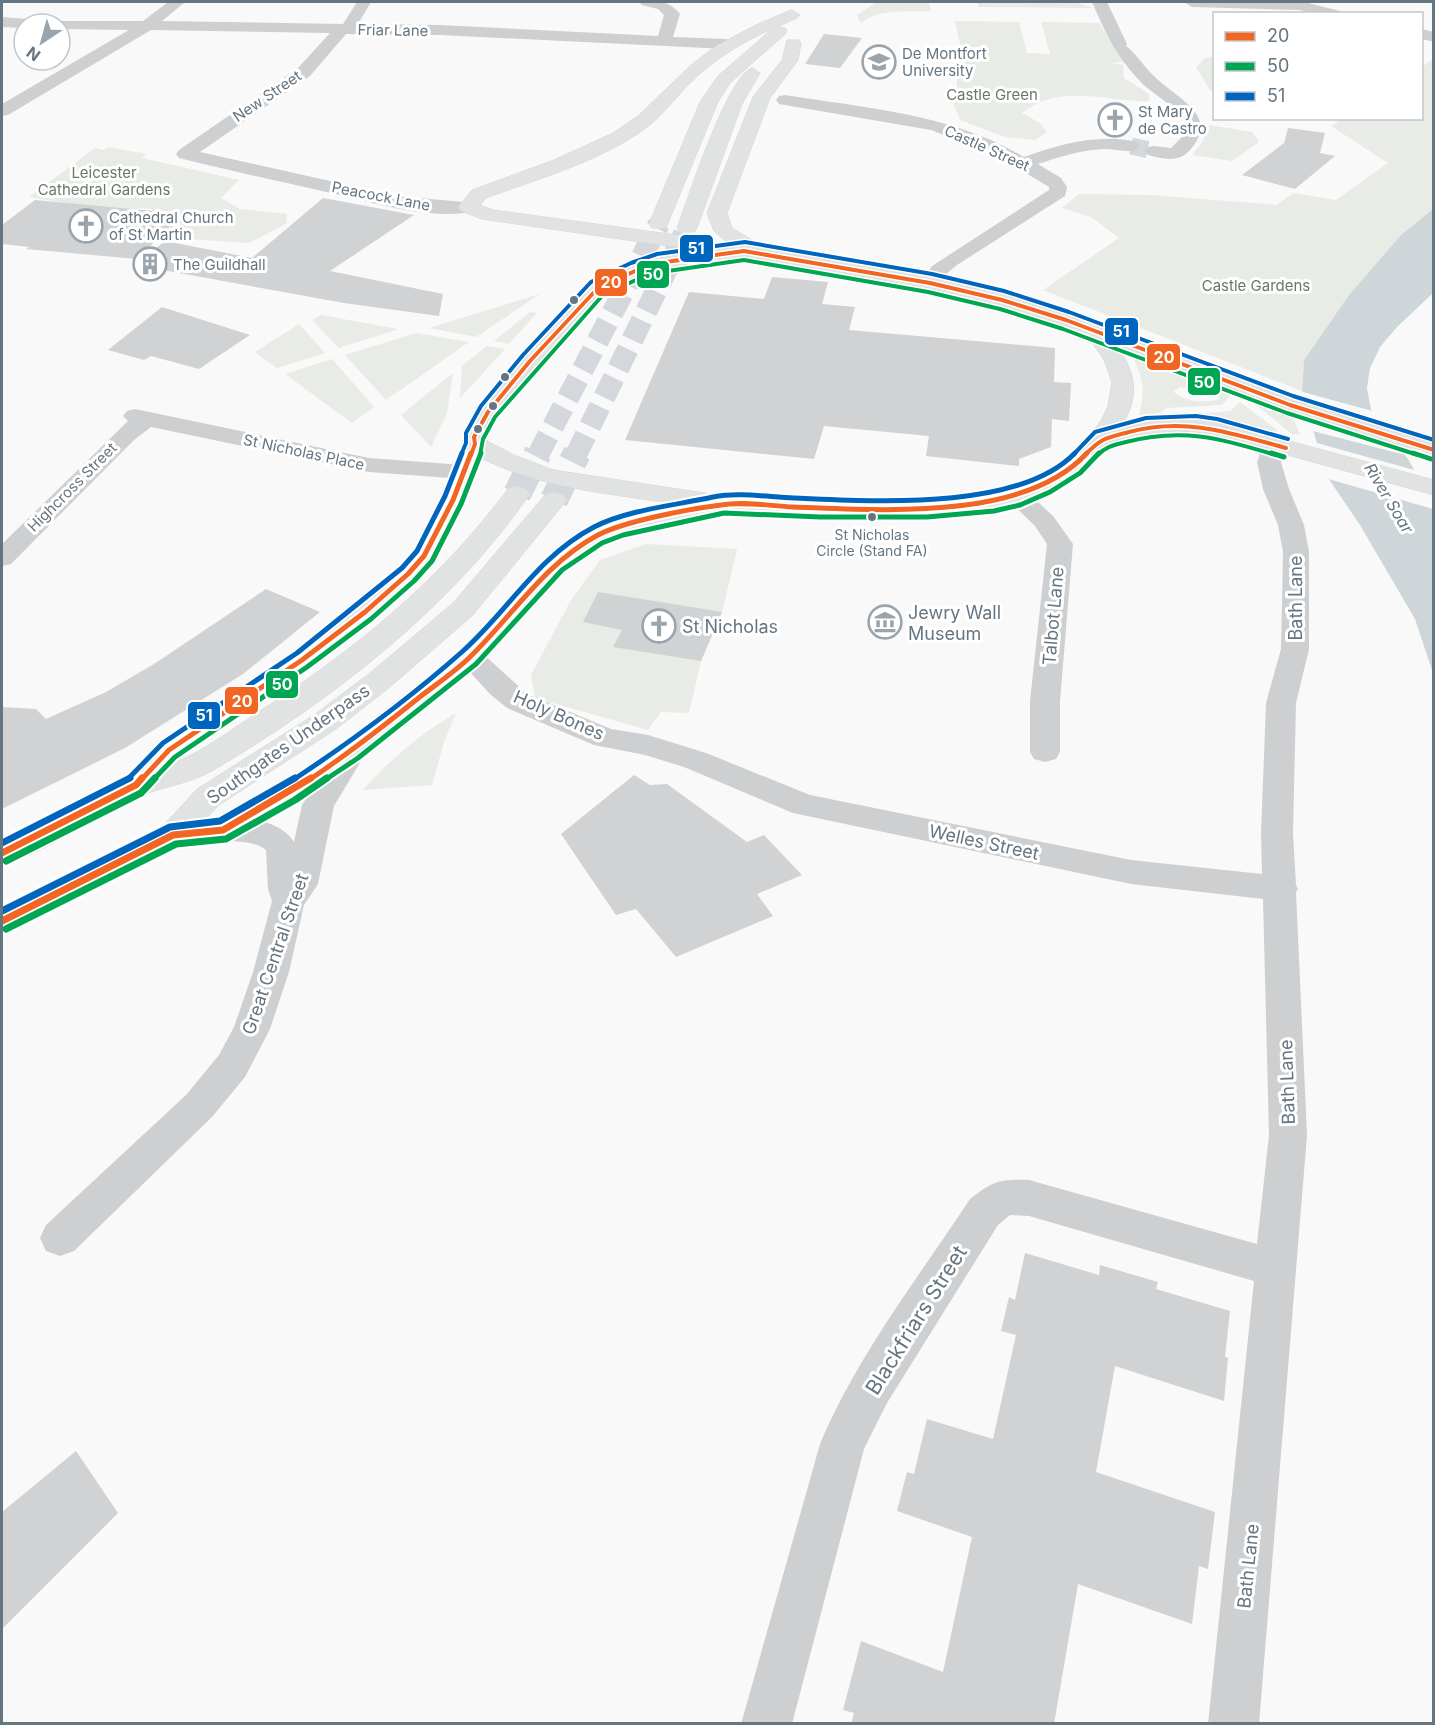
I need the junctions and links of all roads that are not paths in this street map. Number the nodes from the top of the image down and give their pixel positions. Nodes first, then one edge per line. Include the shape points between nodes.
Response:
1 (177, 2) edge
2 (364, 2) edge
3 (647, 2) edge
4 (1100, 2) edge
5 (1192, 2) edge
6 (1300, 3) edge
7 (795, 8) edge
8 (1329, 12) edge
9 (72, 24) edge
10 (144, 27) junction
11 (345, 29) junction
12 (805, 30) dead end
13 (664, 41) junction
14 (793, 43) junction
15 (726, 44) junction
16 (785, 100) dead end
17 (2, 111) edge
18 (1131, 146) tunnel mouth
19 (1154, 151) tunnel mouth
20 (185, 154) joint
21 (1024, 163) junction
22 (468, 207) junction
23 (659, 224) tunnel mouth
24 (578, 228) junction
25 (687, 228) tunnel mouth
26 (744, 251) junction
27 (768, 254) junction
28 (930, 283) junction
29 (597, 290) junction
30 (1098, 333) junction
31 (141, 418) joint
32 (1099, 440) junction
33 (475, 444) junction
34 (1274, 444) junction
35 (1430, 448) edge
36 (463, 472) junction
37 (538, 474) junction
38 (1434, 488) edge
39 (518, 494) tunnel mouth
40 (1017, 496) junction
41 (554, 501) tunnel mouth
42 (723, 504) junction
43 (2, 558) edge
44 (470, 657) junction
45 (352, 751) junction
46 (1044, 752) dead end
47 (695, 760) joint
48 (136, 784) junction
49 (223, 830) junction
50 (173, 835) junction
51 (2, 853) edge
52 (1281, 889) junction
53 (288, 903) junction
54 (2, 921) edge
55 (60, 1238) dead end
56 (1275, 1269) junction
57 (766, 1724) edge
58 (1233, 1724) edge

1 - 10 street
2 - 11 street, New Street
3 - 13 street via 663,6 672,14
4 - 19 street via 1121,47 1192,121 1194,130 1182,149 1175,154
5 - 6 street
6 - 8 street
7 - 15 main road
7 - 23 main road via 770,41 724,80 709,102
9 - 10 street, Friar Lane
10 - 11 street, Friar Lane
10 - 17 street
11 - 13 street, Friar Lane
11 - 20 street, New Street via 304,72
12 - 14 main road
13 - 15 street, Friar Lane
14 - 25 main road via 757,68 744,83
14 - 27 main road via 790,60 762,97 717,213 726,233
15 - 22 main road via 683,81 662,106 630,130 591,152 479,194
16 - 21 street, Castle Street via 934,125
18 - 21 street via 1073,148
20 - 22 street, Peacock Lane via 397,201
21 - 28 street, Castle Street via 1054,182 1058,192 950,261
22 - 24 main road, Peacock Lane
24 - 26 main road, Peacock Lane
24 - 29 main road via 602,241 608,251
26 - 27 main road
26 - 29 main road via 659,263
27 - 28 main road
28 - 30 main road via 1031,308
29 - 33 main road via 488,412 474,437
30 - 32 main road via 1120,365 1124,391 1122,405
30 - 35 main road via 1290,405
31 - 36 street, St Nicholas Place via 369,465
31 - 43 street, Highcross Street
32 - 34 main road via 1147,427 1178,424 1215,428
32 - 40 main road via 1075,466
33 - 36 main road
33 - 37 main road
34 - 38 main road
34 - 52 street, Bath Lane via 1269,462 1296,552 1295,649 1281,703 1277,833
36 - 37 main road
36 - 48 main road via 436,536 408,574 302,660 169,750
37 - 42 main road
39 - 48 main road, Southgates Underpass via 494,529 456,571 351,662 291,706 191,769
40 - 42 main road via 927,508
40 - 46 street, Talbot Lane via 1044,521 1060,544
41 - 50 main road, Southgates Underpass via 463,609 429,640 325,722 208,796
42 - 44 main road via 637,521 584,543 556,563
44 - 45 main road
44 - 47 street, Holy Bones via 517,701 605,738 648,745
45 - 49 main road via 290,793
45 - 53 street, Great Central Street via 318,805 301,884
47 - 52 street, Welles Street via 804,805 1131,872
48 - 51 main road
49 - 50 main road
49 - 53 street via 253,831 275,838 282,847
50 - 54 main road
52 - 56 street, Bath Lane via 1288,1135
53 - 55 street, Great Central Street via 252,1029 232,1066 199,1106
56 - 57 street, Blackfriars Street via 1029,1198 1002,1197 984,1212 871,1388 843,1444
56 - 58 street, Bath Lane

